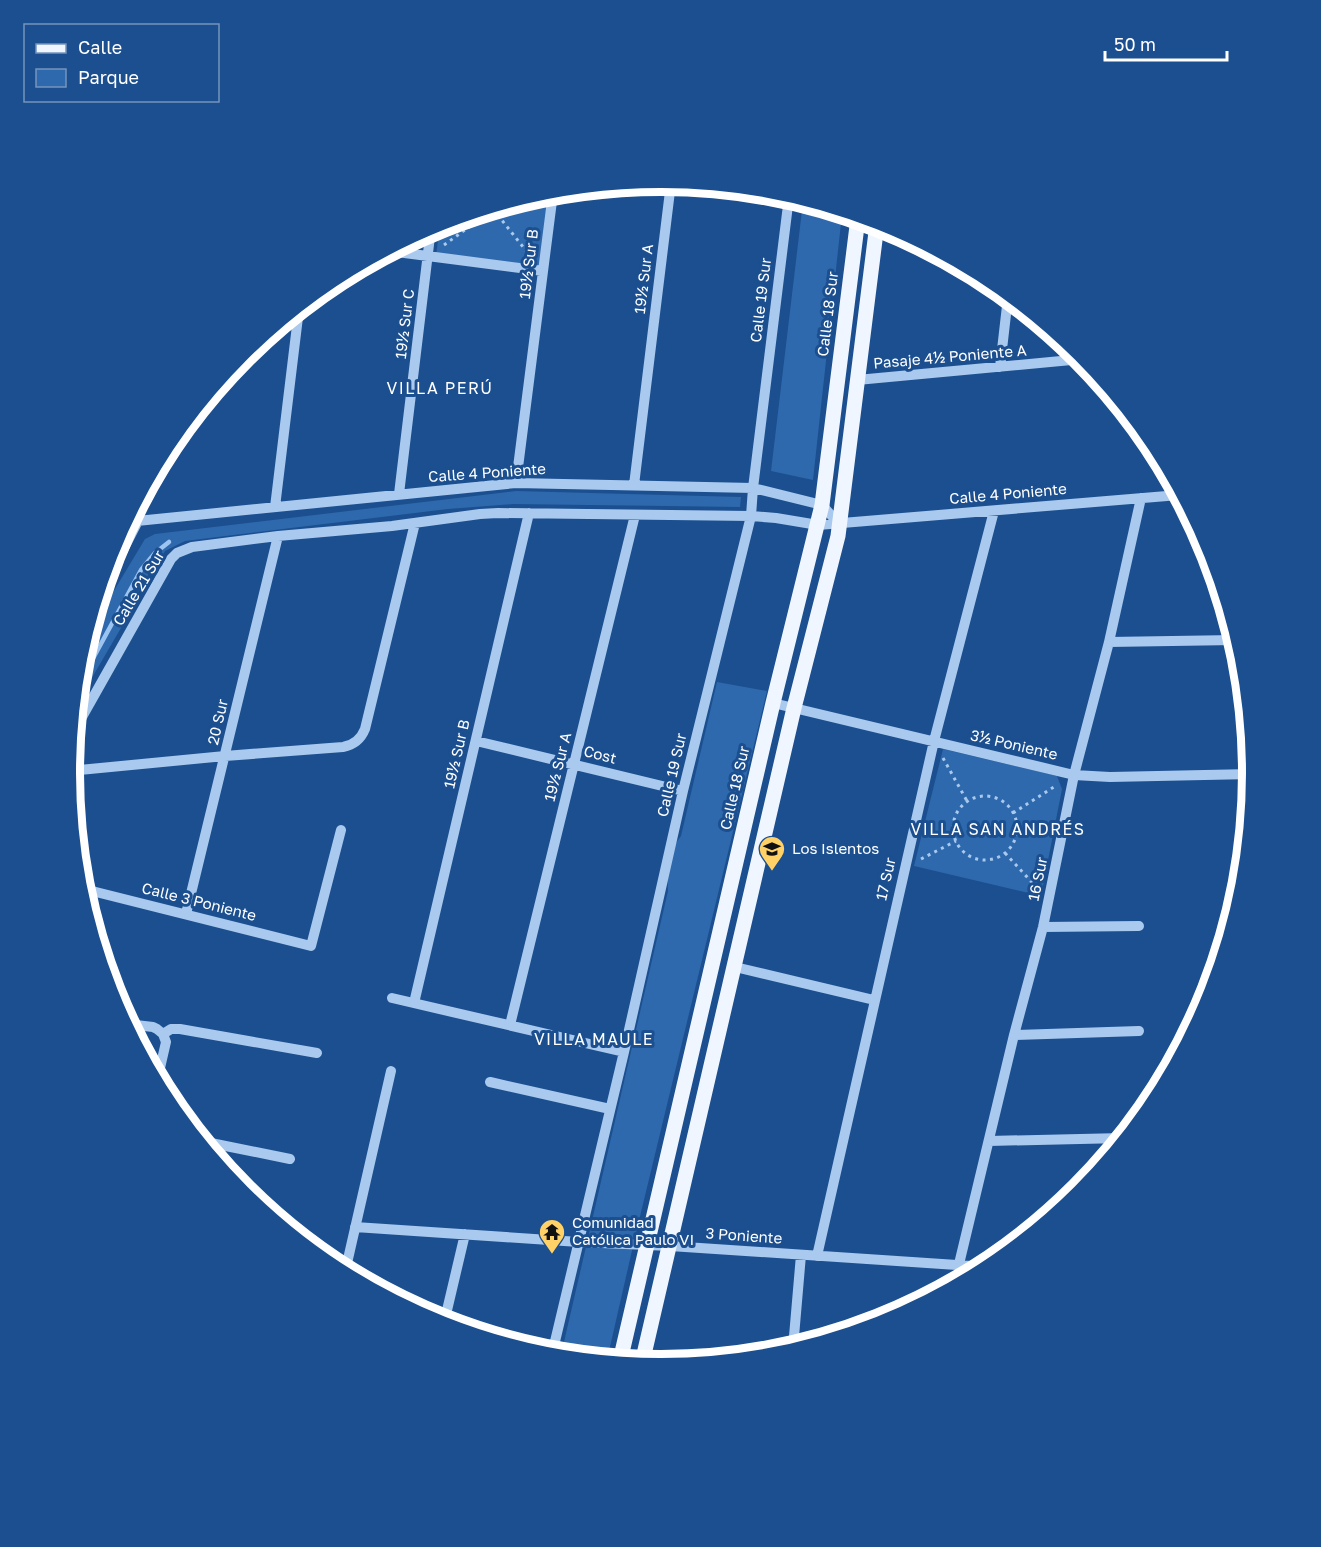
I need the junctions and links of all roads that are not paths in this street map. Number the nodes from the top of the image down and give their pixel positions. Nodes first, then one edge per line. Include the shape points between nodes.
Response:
1 (670, 193) edge
2 (552, 203) edge
3 (788, 207) edge
4 (857, 227) edge
5 (876, 234) edge
6 (430, 240) edge
7 (403, 253) edge
8 (428, 256) junction
9 (543, 271) junction
10 (1007, 308) edge
11 (298, 321) edge
12 (1068, 360) edge
13 (1000, 368) junction
14 (857, 380) junction
15 (516, 483) junction
16 (634, 485) junction
17 (753, 488) junction
18 (399, 494) junction
19 (1171, 496) edge
20 (1141, 498) junction
21 (822, 505) junction
22 (275, 507) junction
23 (994, 511) junction
24 (529, 513) junction
25 (635, 515) junction
26 (751, 516) junction
27 (137, 522) edge
28 (415, 523) junction
29 (839, 524) junction
30 (818, 525) junction
31 (278, 536) junction
32 (177, 553) joint
33 (1226, 640) edge
34 (1109, 642) junction
35 (773, 703) junction
36 (794, 708) junction
37 (83, 716) edge
38 (476, 741) junction
39 (934, 741) junction
40 (225, 756) junction
41 (574, 764) junction
42 (80, 770) edge
43 (1242, 774) edge
44 (1074, 775) junction
45 (683, 791) junction
46 (341, 830) dead end
47 (92, 891) edge
48 (186, 914) junction
49 (1139, 926) dead end
50 (1043, 927) junction
51 (735, 967) junction
52 (392, 998) dead end
53 (874, 1000) junction
54 (414, 1003) junction
55 (137, 1025) edge
56 (510, 1026) junction
57 (1139, 1031) dead end
58 (163, 1034) junction
59 (1014, 1035) junction
60 (624, 1052) junction
61 (317, 1053) dead end
62 (160, 1069) edge
63 (391, 1071) dead end
64 (490, 1082) dead end
65 (610, 1109) junction
66 (1112, 1138) edge
67 (989, 1141) junction
68 (214, 1144) edge
69 (290, 1159) dead end
70 (355, 1227) junction
71 (465, 1234) junction
72 (579, 1242) junction
73 (648, 1245) junction
74 (670, 1246) junction
75 (801, 1255) junction
76 (817, 1256) junction
77 (347, 1263) edge
78 (959, 1264) junction
79 (970, 1265) edge
80 (446, 1313) edge
81 (794, 1339) edge
82 (554, 1344) edge
83 (622, 1353) edge
84 (644, 1354) edge

1 - 16 street, 19½ Sur A
2 - 9 street, 19½ Sur B
3 - 17 street, Calle 19 Sur
4 - 21 main road, Calle 18 Sur
5 - 14 main road
6 - 8 street, 19½ Sur C
7 - 8 street
8 - 9 street
8 - 18 street, 19½ Sur C
9 - 15 street, 19½ Sur B
10 - 13 street
11 - 22 street
12 - 13 street, Pasaje 4½ Poniente A
13 - 14 street, Pasaje 4½ Poniente A
14 - 29 main road
15 - 16 street, Calle 4 Poniente
15 - 18 street, Calle 4 Poniente
16 - 17 street, Calle 4 Poniente
17 - 21 street, Calle 4 Poniente
17 - 26 street, Calle 19 Sur
18 - 22 street, Calle 4 Poniente
19 - 20 street, Calle 4 Poniente
20 - 23 street, Calle 4 Poniente
20 - 34 street, 16 Sur
21 - 29 street
21 - 30 main road, Calle 18 Sur
22 - 27 street, Calle 4 Poniente
23 - 29 street, Calle 4 Poniente
23 - 39 street, 17 Sur
24 - 25 street, Calle 4 Poniente
24 - 28 street, Calle 4 Poniente via 480,514
24 - 38 street, 19½ Sur B
25 - 26 street, Calle 4 Poniente
25 - 41 street, 19½ Sur A
26 - 30 street, Calle 4 Poniente
26 - 45 street, Calle 19 Sur
28 - 31 street, Calle 4 Poniente
28 - 40 street via 361,738 348,746
29 - 30 street, Calle 4 Poniente
29 - 36 main road
30 - 35 main road, Calle 18 Sur
31 - 32 street, Calle 4 Poniente via 192,547
31 - 40 street, 20 Sur
32 - 37 street, Calle 21 Sur
33 - 34 street
34 - 44 street, 16 Sur
35 - 36 street, 3½ Poniente
35 - 73 main road, Calle 18 Sur
36 - 39 street, 3½ Poniente
36 - 51 main road
38 - 41 street, Cost
38 - 54 street, 19½ Sur B
39 - 44 street, 3½ Poniente
39 - 53 street, 17 Sur
40 - 42 street
40 - 48 street, 20 Sur
41 - 45 street, Cost
41 - 56 street, 19½ Sur A
43 - 44 street, 3½ Poniente
44 - 50 street, 16 Sur
45 - 60 street, Calle 19 Sur
46 - 48 street, Calle 3 Poniente via 311,946
47 - 48 street, Calle 3 Poniente
49 - 50 street
50 - 59 street, 16 Sur
51 - 53 street
51 - 74 main road
52 - 54 street
53 - 76 street, 17 Sur
54 - 56 street
55 - 58 street via 153,1027
56 - 60 street
57 - 59 street
58 - 61 street via 180,1029
58 - 62 street via 166,1042
59 - 67 street, 16 Sur
60 - 65 street, Calle 19 Sur
63 - 70 street
64 - 65 street
65 - 72 street, Calle 19 Sur
66 - 67 street
67 - 78 street, 16 Sur
68 - 69 street
70 - 71 street, 3 Poniente
70 - 77 street
71 - 72 street, 3 Poniente
71 - 80 street
72 - 73 street, 3 Poniente
72 - 82 street, Calle 19 Sur
73 - 74 street, 3 Poniente
73 - 83 main road, Calle 18 Sur
74 - 75 street, 3 Poniente
74 - 84 main road
75 - 76 street, 3 Poniente
75 - 81 street
76 - 78 street, 3 Poniente
78 - 79 street, 3 Poniente

